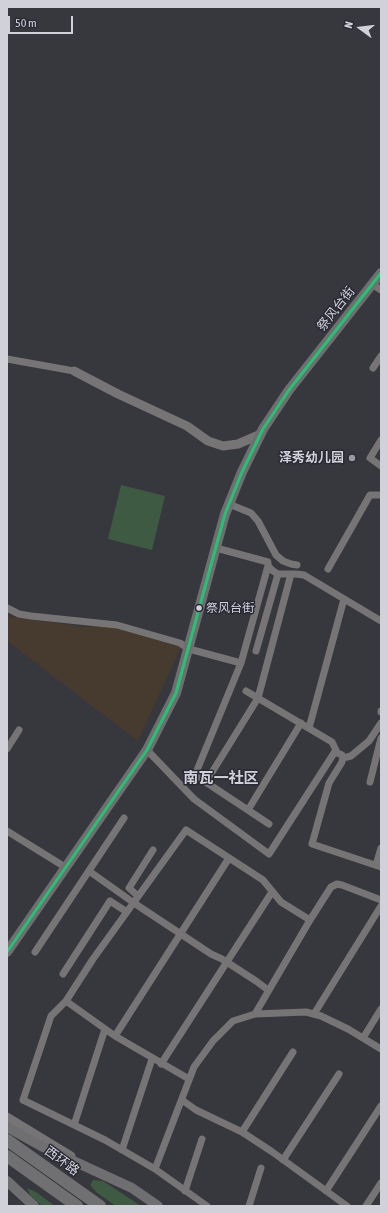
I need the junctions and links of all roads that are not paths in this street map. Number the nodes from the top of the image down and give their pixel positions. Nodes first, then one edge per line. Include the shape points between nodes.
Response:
1 (381, 273) edge
2 (372, 284) junction
3 (381, 290) edge
4 (381, 356) edge
5 (7, 359) edge
6 (373, 368) dead end
7 (74, 371) joint
8 (261, 434) junction
9 (381, 440) edge
10 (381, 466) edge
11 (381, 495) edge
12 (229, 504) junction
13 (216, 548) junction
14 (297, 565) dead end
15 (268, 566) junction
16 (328, 569) dead end
17 (278, 574) junction
18 (291, 574) junction
19 (344, 598) junction
20 (7, 608) edge
21 (381, 622) edge
22 (189, 649) junction
23 (256, 651) dead end
24 (241, 663) junction
25 (246, 691) dead end
26 (258, 698) junction
27 (301, 723) junction
28 (381, 723) edge
29 (309, 728) junction
30 (19, 730) dead end
31 (377, 730) junction
32 (381, 738) edge
33 (7, 749) edge
34 (146, 750) junction
35 (335, 752) junction
36 (343, 758) junction
37 (206, 782) junction
38 (370, 782) dead end
39 (248, 810) junction
40 (124, 818) dead end
41 (269, 824) dead end
42 (7, 831) edge
43 (381, 848) edge
44 (153, 850) dead end
45 (229, 858) junction
46 (379, 866) edge
47 (66, 867) junction
48 (89, 871) junction
49 (272, 892) junction
50 (138, 896) junction
51 (381, 900) edge
52 (134, 903) junction
53 (381, 906) edge
54 (127, 912) junction
55 (310, 920) junction
56 (181, 934) junction
57 (8, 949) edge
58 (35, 952) dead end
59 (227, 962) junction
60 (63, 974) dead end
61 (268, 990) junction
62 (66, 1001) junction
63 (381, 1009) edge
64 (254, 1014) junction
65 (314, 1014) junction
66 (105, 1029) junction
67 (115, 1036) junction
68 (363, 1038) junction
69 (381, 1049) edge
70 (293, 1052) dead end
71 (152, 1059) junction
72 (161, 1064) junction
73 (339, 1074) dead end
74 (189, 1079) junction
75 (182, 1100) junction
76 (381, 1106) edge
77 (8, 1121) edge
78 (74, 1125) junction
79 (242, 1132) junction
80 (202, 1139) dead end
81 (7, 1140) edge
82 (122, 1150) junction
83 (7, 1156) edge
84 (283, 1160) junction
85 (261, 1168) dead end
86 (155, 1169) junction
87 (7, 1181) edge
88 (381, 1183) edge
89 (185, 1191) junction
90 (326, 1191) junction
91 (34, 1206) edge
92 (77, 1206) edge
93 (100, 1206) edge
94 (158, 1206) edge
95 (207, 1206) edge
96 (249, 1206) edge
97 (347, 1206) edge
98 (366, 1206) edge

1 - 2 main road, 祭风台街
2 - 3 street
2 - 8 main road, 祭风台街 via 289,390
4 - 6 street
5 - 7 street
7 - 8 street via 187,426 208,441 223,446 238,444
8 - 12 main road, 祭风台街
9 - 10 street via 370,458
11 - 16 street via 370,495
12 - 13 main road, 祭风台街
12 - 14 street via 251,513 276,555 283,561
13 - 15 street via 268,562
13 - 22 main road, 祭风台街
15 - 17 street
15 - 24 street
17 - 18 street
17 - 23 street
18 - 19 street via 304,575
18 - 26 street
19 - 21 street
19 - 29 street
20 - 22 street via 31,616 117,625 180,643
22 - 24 street
22 - 34 main road, 祭风台街 via 176,693
24 - 37 street via 195,775
25 - 26 street
26 - 27 street
26 - 37 street
27 - 29 street
27 - 39 street
28 - 31 street
29 - 35 street via 332,742
30 - 33 street
31 - 32 street
31 - 36 street via 369,741 351,756
32 - 38 street
34 - 35 street via 194,799 270,854
34 - 47 main road, 祭风台街
35 - 36 street
36 - 46 street via 329,783 312,844
37 - 39 street
39 - 41 street
40 - 48 street
42 - 47 street
43 - 46 street
44 - 50 street via 129,888
45 - 49 street via 263,880
45 - 50 street via 186,830
45 - 56 street
47 - 57 main road, 祭风台街
48 - 52 street
48 - 58 street
49 - 55 street via 280,902
49 - 59 street
50 - 52 street
51 - 55 street via 337,884 331,887
52 - 54 street
52 - 56 street
53 - 65 street
54 - 60 street via 110,901
54 - 62 street
55 - 61 street
56 - 59 street
56 - 67 street
59 - 61 street
59 - 72 street
61 - 64 street
62 - 66 street
62 - 78 street via 51,1016 23,1100
63 - 68 street
64 - 65 street
64 - 74 street via 233,1021 194,1067
65 - 68 street
66 - 67 street
66 - 78 street
67 - 71 street
68 - 69 street
70 - 79 street
71 - 72 street
71 - 82 street
72 - 74 street
73 - 84 street
74 - 75 street
75 - 79 street via 196,1110
75 - 86 street
76 - 90 street
77 - 94 main road via 41,1146 132,1188
78 - 82 street
79 - 84 street
80 - 89 street
81 - 93 highway, 西环路
82 - 86 street
83 - 92 highway
84 - 90 street
85 - 96 street
86 - 89 street
87 - 91 main road
88 - 98 street
89 - 95 street
90 - 97 street

